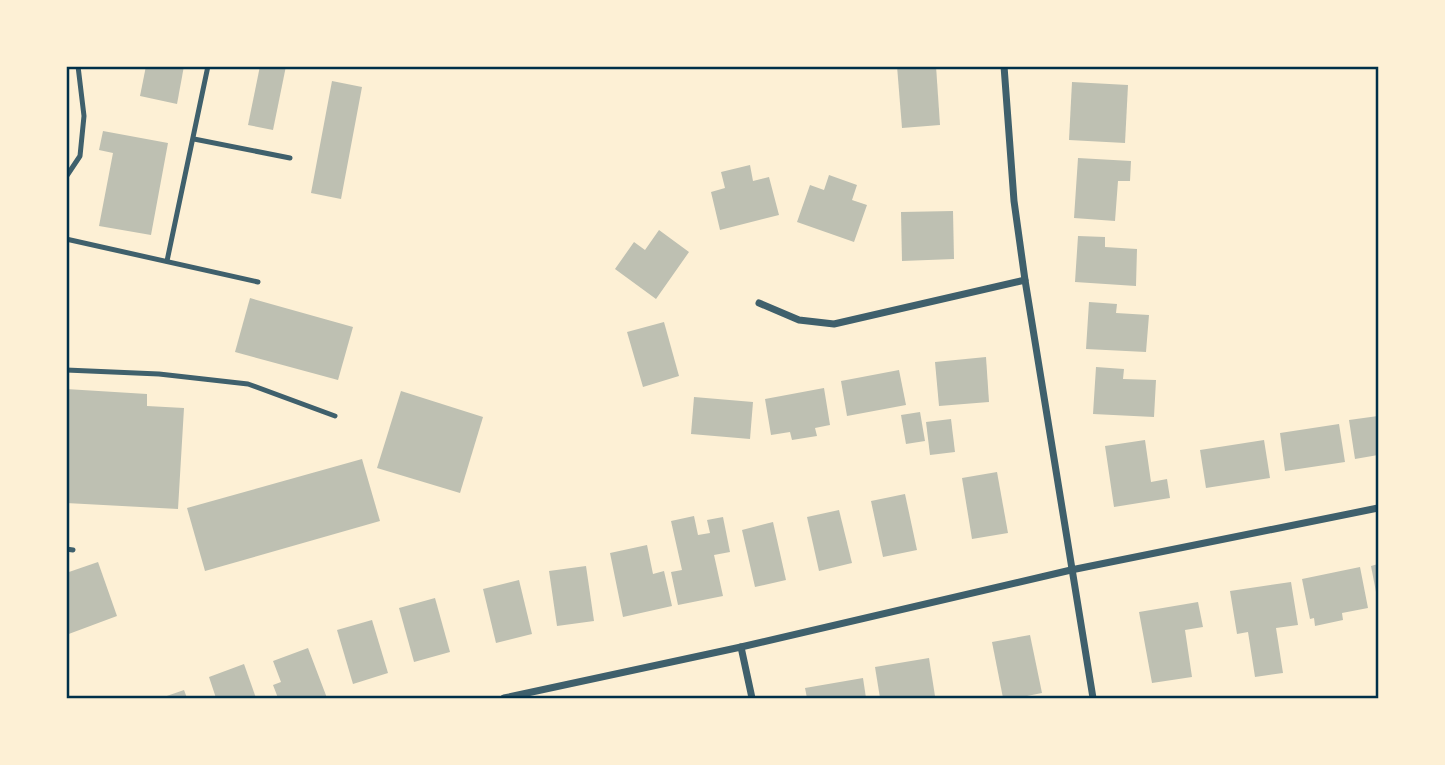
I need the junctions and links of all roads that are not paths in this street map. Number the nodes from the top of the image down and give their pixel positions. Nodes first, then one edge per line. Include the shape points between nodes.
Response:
1 (78, 66) edge
2 (208, 66) edge
3 (1004, 66) edge
4 (194, 139) junction
5 (290, 158) dead end
6 (66, 177) edge
7 (66, 239) edge
8 (167, 261) junction
9 (1025, 280) junction
10 (258, 282) dead end
11 (759, 303) dead end
12 (66, 370) edge
13 (335, 416) dead end
14 (1378, 508) edge
15 (1071, 570) junction
16 (741, 647) junction
17 (504, 698) edge
18 (752, 698) edge
19 (1093, 698) edge

1 - 6 lane via 83,130 80,156
2 - 4 lane
3 - 9 street
4 - 5 lane
4 - 8 lane
7 - 8 lane
8 - 10 lane
9 - 11 street via 834,324 799,320
9 - 15 street
12 - 13 lane via 247,384
14 - 15 street
15 - 16 street
15 - 19 street
16 - 17 street
16 - 18 street

